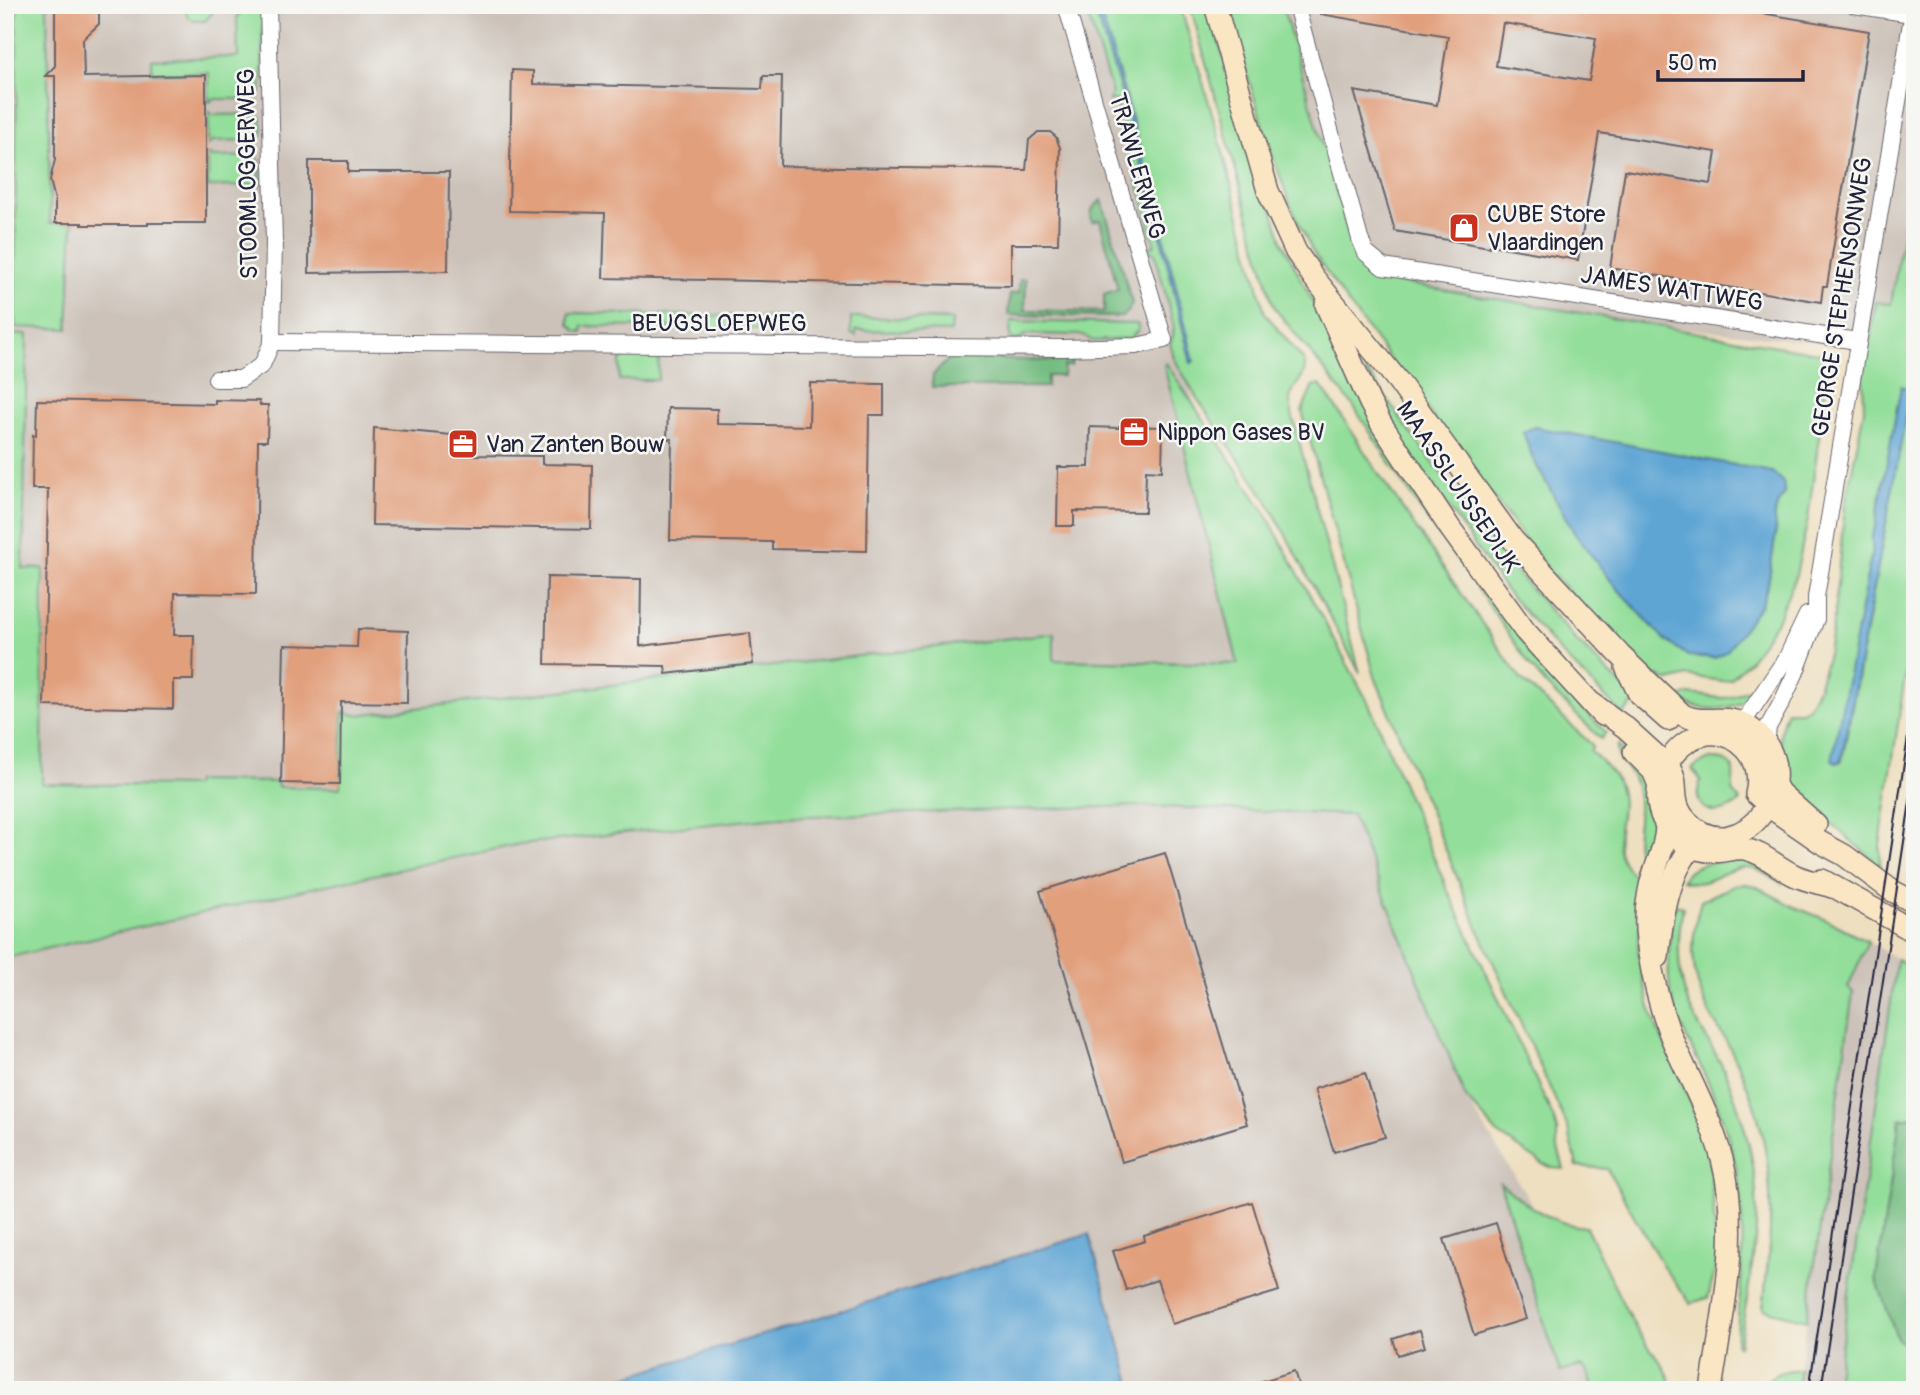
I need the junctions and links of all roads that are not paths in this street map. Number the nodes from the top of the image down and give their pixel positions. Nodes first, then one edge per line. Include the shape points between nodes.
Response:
1 (268, 5) edge
2 (1066, 5) edge
3 (1215, 5) edge
4 (1296, 5) edge
5 (1854, 5) edge
6 (1913, 10) edge
7 (1314, 278) junction
8 (1164, 340) joint
9 (1857, 341) junction
10 (272, 342) junction
11 (216, 379) dead end
12 (1816, 597) junction
13 (1699, 729) junction
14 (1734, 730) junction
15 (1766, 745) junction
16 (1662, 773) junction
17 (1772, 795) junction
18 (1666, 825) junction
19 (1711, 835) junction
20 (1741, 840) junction
21 (1692, 847) junction
22 (1915, 904) edge
23 (1915, 932) edge
24 (1655, 980) junction
25 (1711, 1390) edge

1 - 10 street, STOOMLOGGERWEG
2 - 8 street, TRAWLERWEG
3 - 7 main road, MAASSLUISSEDIJK via 1268,191 1296,252
4 - 9 street, JAMES WATTWEG via 1360,239 1366,253 1383,267
5 - 6 street
6 - 9 street, GEORGE STEPHENSONWEG
7 - 13 main road, MAASSLUISSEDIJK via 1398,381 1513,540 1620,656 1639,694 1680,730
7 - 16 main road, MAASSLUISSEDIJK via 1370,403 1450,528 1525,631 1593,704 1626,728
8 - 10 street, BEUGSLOEPWEG via 1136,346 1063,348
9 - 12 street, GEORGE STEPHENSONWEG
10 - 11 street via 262,365 241,379
12 - 14 street, GEORGE STEPHENSONWEG via 1787,656
12 - 15 street, GEORGE STEPHENSONWEG via 1816,619 1783,702 1768,727
13 - 14 main road via 1710,734
13 - 16 main road via 1675,751
14 - 15 main road via 1758,735
14 - 17 main road via 1757,770 1756,794
15 - 17 main road via 1776,769
16 - 18 main road via 1659,809
16 - 19 main road via 1674,775 1675,798 1690,825
17 - 20 main road
17 - 22 main road via 1780,793 1843,855
18 - 21 main road
18 - 24 main road via 1647,913 1646,935
19 - 20 main road
19 - 21 main road
20 - 21 main road via 1712,852
20 - 23 main road via 1757,837 1832,887
21 - 24 main road via 1668,898
24 - 25 main road via 1664,1017 1721,1158 1730,1208 1731,1250

